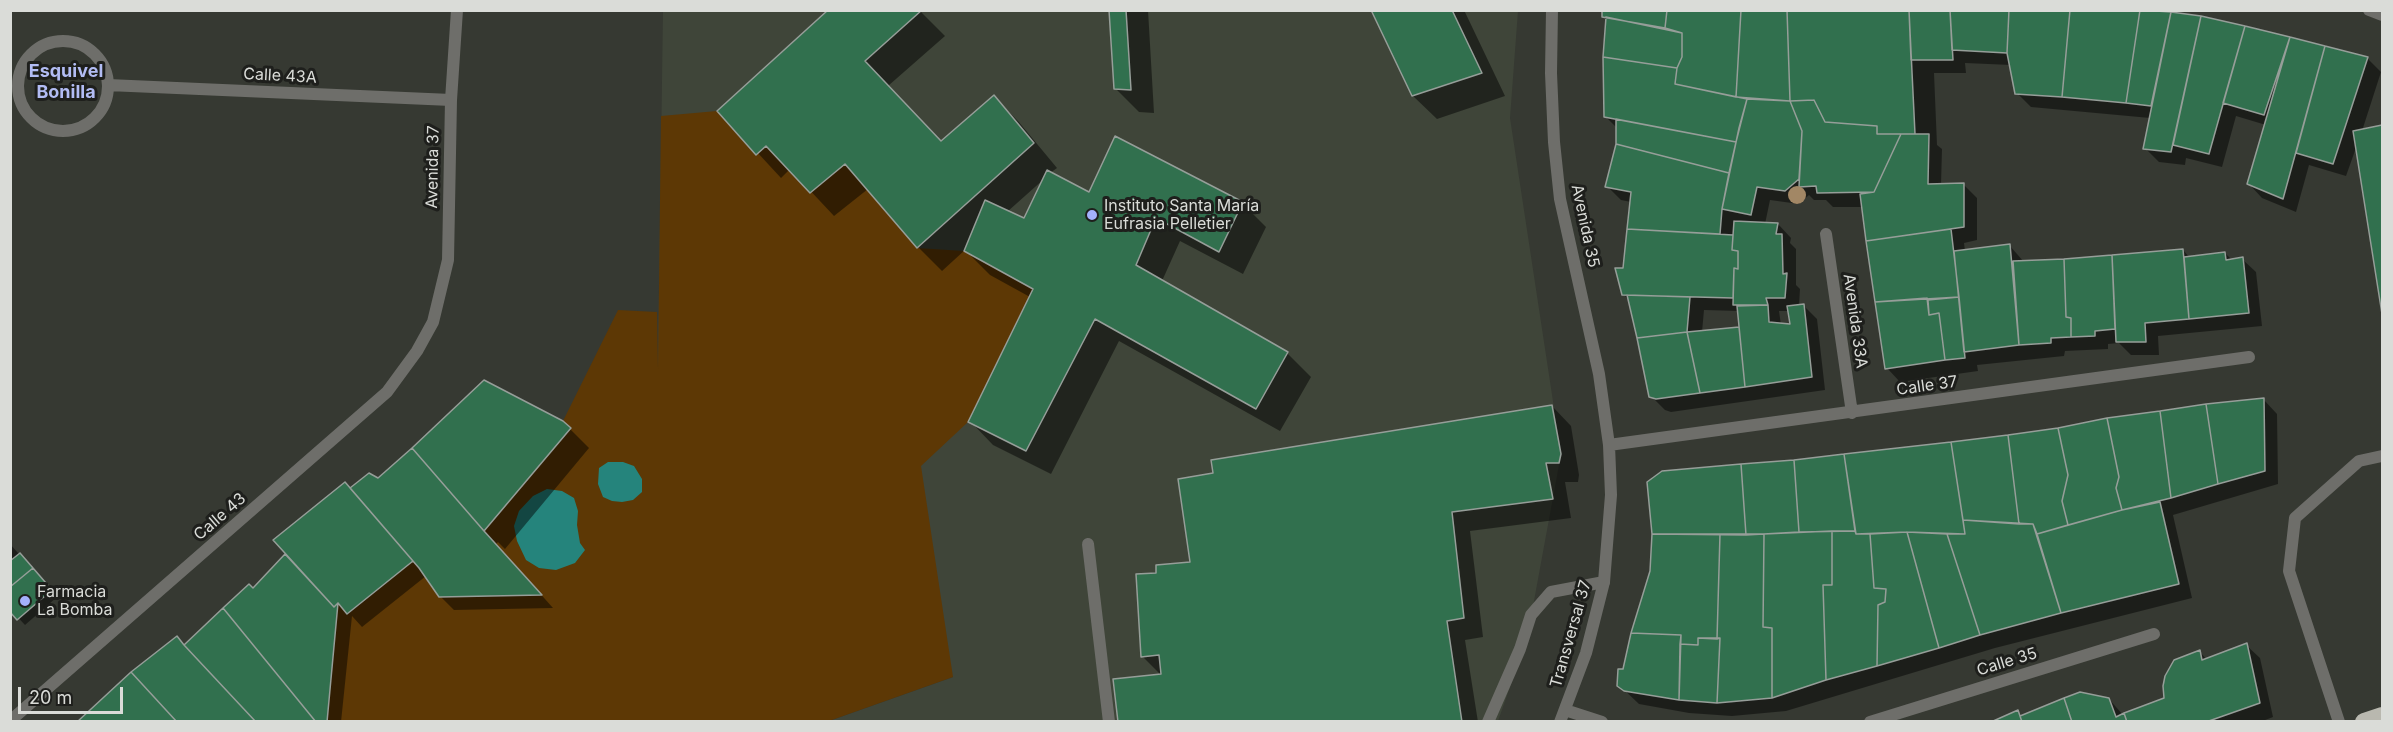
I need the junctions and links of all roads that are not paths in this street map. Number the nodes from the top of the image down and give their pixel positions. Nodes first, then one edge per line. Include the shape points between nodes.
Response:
1 (457, 10) edge
2 (1552, 10) edge
3 (2369, 10) edge
4 (2382, 15) edge
5 (108, 85) junction
6 (452, 100) junction
7 (1826, 234) dead end
8 (433, 322) joint
9 (2249, 357) dead end
10 (1852, 413) junction
11 (1609, 445) junction
12 (2382, 456) edge
13 (1088, 544) dead end
14 (1604, 582) junction
15 (2154, 634) dead end
16 (1563, 716) edge
17 (2382, 716) edge
18 (10, 721) edge
19 (1109, 722) edge
20 (1488, 722) edge
21 (1602, 722) edge
22 (1870, 722) edge
23 (2339, 722) edge
24 (2364, 722) edge

1 - 6 street, Avenida 37
2 - 11 street, Avenida 35 via 1551,73 1560,199 1599,374
3 - 4 street
5 - 5 street via 105,70 86,46 56,41 43,45 27,59 18,78 18,93 22,106 42,127 72,131 98,114
5 - 6 street, Calle 43A
6 - 8 street, Avenida 37 via 448,260
7 - 10 street, Avenida 33A
8 - 18 street, Calle 43 via 387,392
9 - 10 street, Calle 37
10 - 11 street, Calle 37
11 - 14 street, Transversal 37 via 1611,495
12 - 23 street via 2359,461 2295,518 2289,571
13 - 19 street
14 - 16 street, Transversal 37 via 1586,653
14 - 20 street via 1551,592 1531,615
15 - 22 street, Calle 35
16 - 21 street
17 - 24 highway

